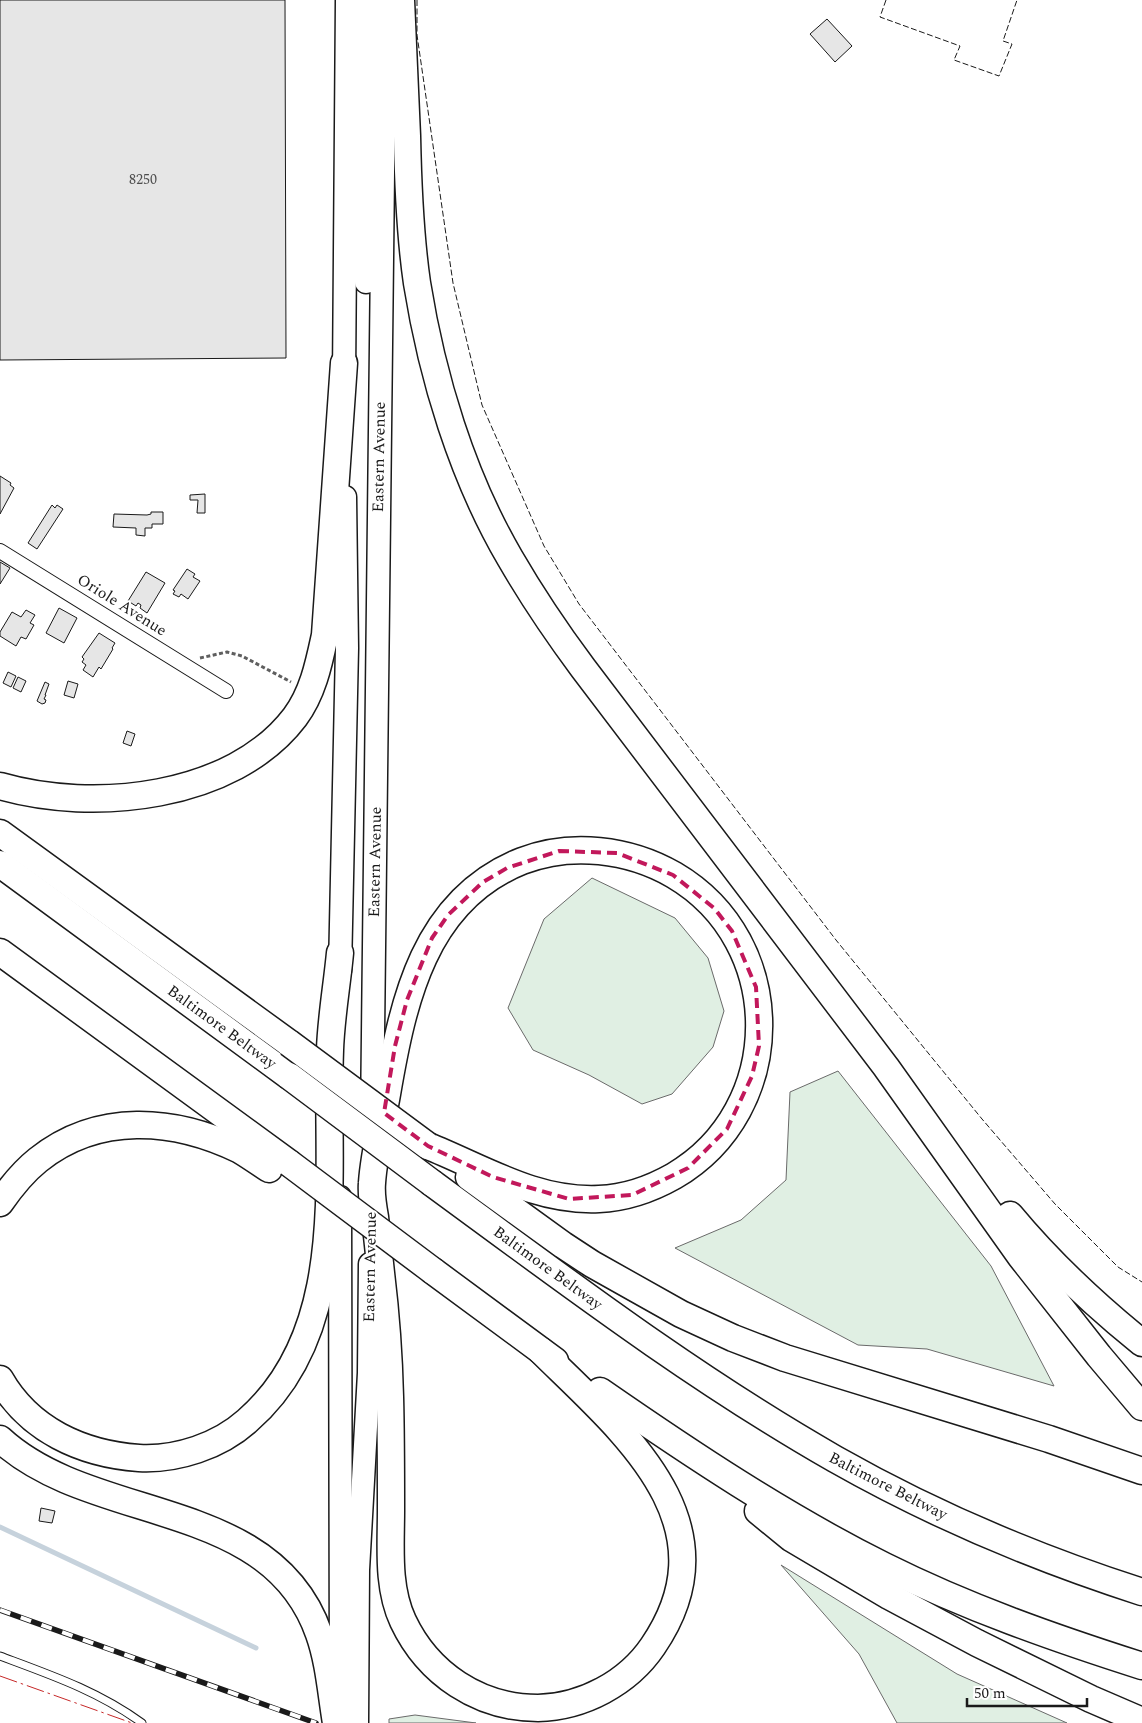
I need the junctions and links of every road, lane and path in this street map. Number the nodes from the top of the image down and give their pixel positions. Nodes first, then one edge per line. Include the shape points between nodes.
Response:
1 (346, 0) edge
2 (365, 0) edge
3 (384, 0) edge
4 (401, 0) edge
5 (344, 363) junction
6 (380, 387) junction
7 (0, 551) edge
8 (182, 663) junction
9 (292, 683) dead end
10 (226, 691) dead end
11 (0, 786) edge
12 (0, 833) edge
13 (0, 864) edge
14 (0, 952) edge
15 (340, 953) junction
16 (886, 1067) junction
17 (428, 1146) junction
18 (289, 1172) junction
19 (371, 1187) junction
20 (0, 1203) edge
21 (1142, 1343) edge
22 (541, 1351) junction
23 (0, 1379) edge
24 (1142, 1407) edge
25 (0, 1439) edge
26 (682, 1448) junction
27 (1142, 1471) edge
28 (1142, 1592) edge
29 (0, 1656) edge
30 (1142, 1666) edge
31 (1142, 1721) edge
32 (142, 1723) edge
33 (336, 1723) edge
34 (341, 1723) edge
35 (357, 1723) edge

1 - 5 main road, Eastern Avenue
2 - 6 main road via 367,330
3 - 6 main road, Eastern Avenue
4 - 16 highway via 409,213 417,282 442,392 480,498 509,557 555,630
5 - 11 highway via 325,635 308,696 296,716 279,736 226,771 150,794 68,798
5 - 15 main road, Eastern Avenue via 347,648
6 - 19 main road, Eastern Avenue
7 - 8 street, Oriole Avenue
8 - 9 path via 227,652 242,656
8 - 10 street, Oriole Avenue
12 - 17 highway, bridge
13 - 28 highway, Baltimore Beltway, bridge via 675,1359 834,1459 917,1503 994,1538
14 - 18 highway
15 - 23 highway via 330,1048 328,1226 324,1272 303,1341 279,1388 237,1430 211,1444 181,1454 148,1458 91,1450 65,1440 22,1410
15 - 34 main road, Eastern Avenue
16 - 21 highway via 1027,1236 1099,1307
16 - 24 highway via 1021,1257
17 - 19 highway via 493,1177 568,1199 603,1199 632,1194 688,1168 727,1129 742,1103 759,1046 756,987 746,955 732,931 714,908 673,875 617,853 559,851 530,858 483,882 448,915 418,967 395,1046
17 - 27 highway via 592,1264 681,1314 733,1338 785,1358
18 - 20 highway via 181,1128 124,1125 96,1130 63,1143 38,1160 15,1182
18 - 22 highway, bridge
19 - 22 highway via 388,1325 392,1584 400,1614 413,1641 431,1664 452,1682 492,1701 539,1708 587,1698 610,1687 647,1655 673,1607 682,1556 673,1510 646,1460 625,1434
19 - 35 main road, Eastern Avenue via 369,1373 358,1570
22 - 26 highway
25 - 33 highway via 17,1454 58,1477 195,1523 227,1536 266,1559 296,1592 319,1632
26 - 30 highway via 800,1521 885,1566 994,1614
26 - 31 highway via 791,1538 986,1648
29 - 32 lane via 69,1682 119,1706

